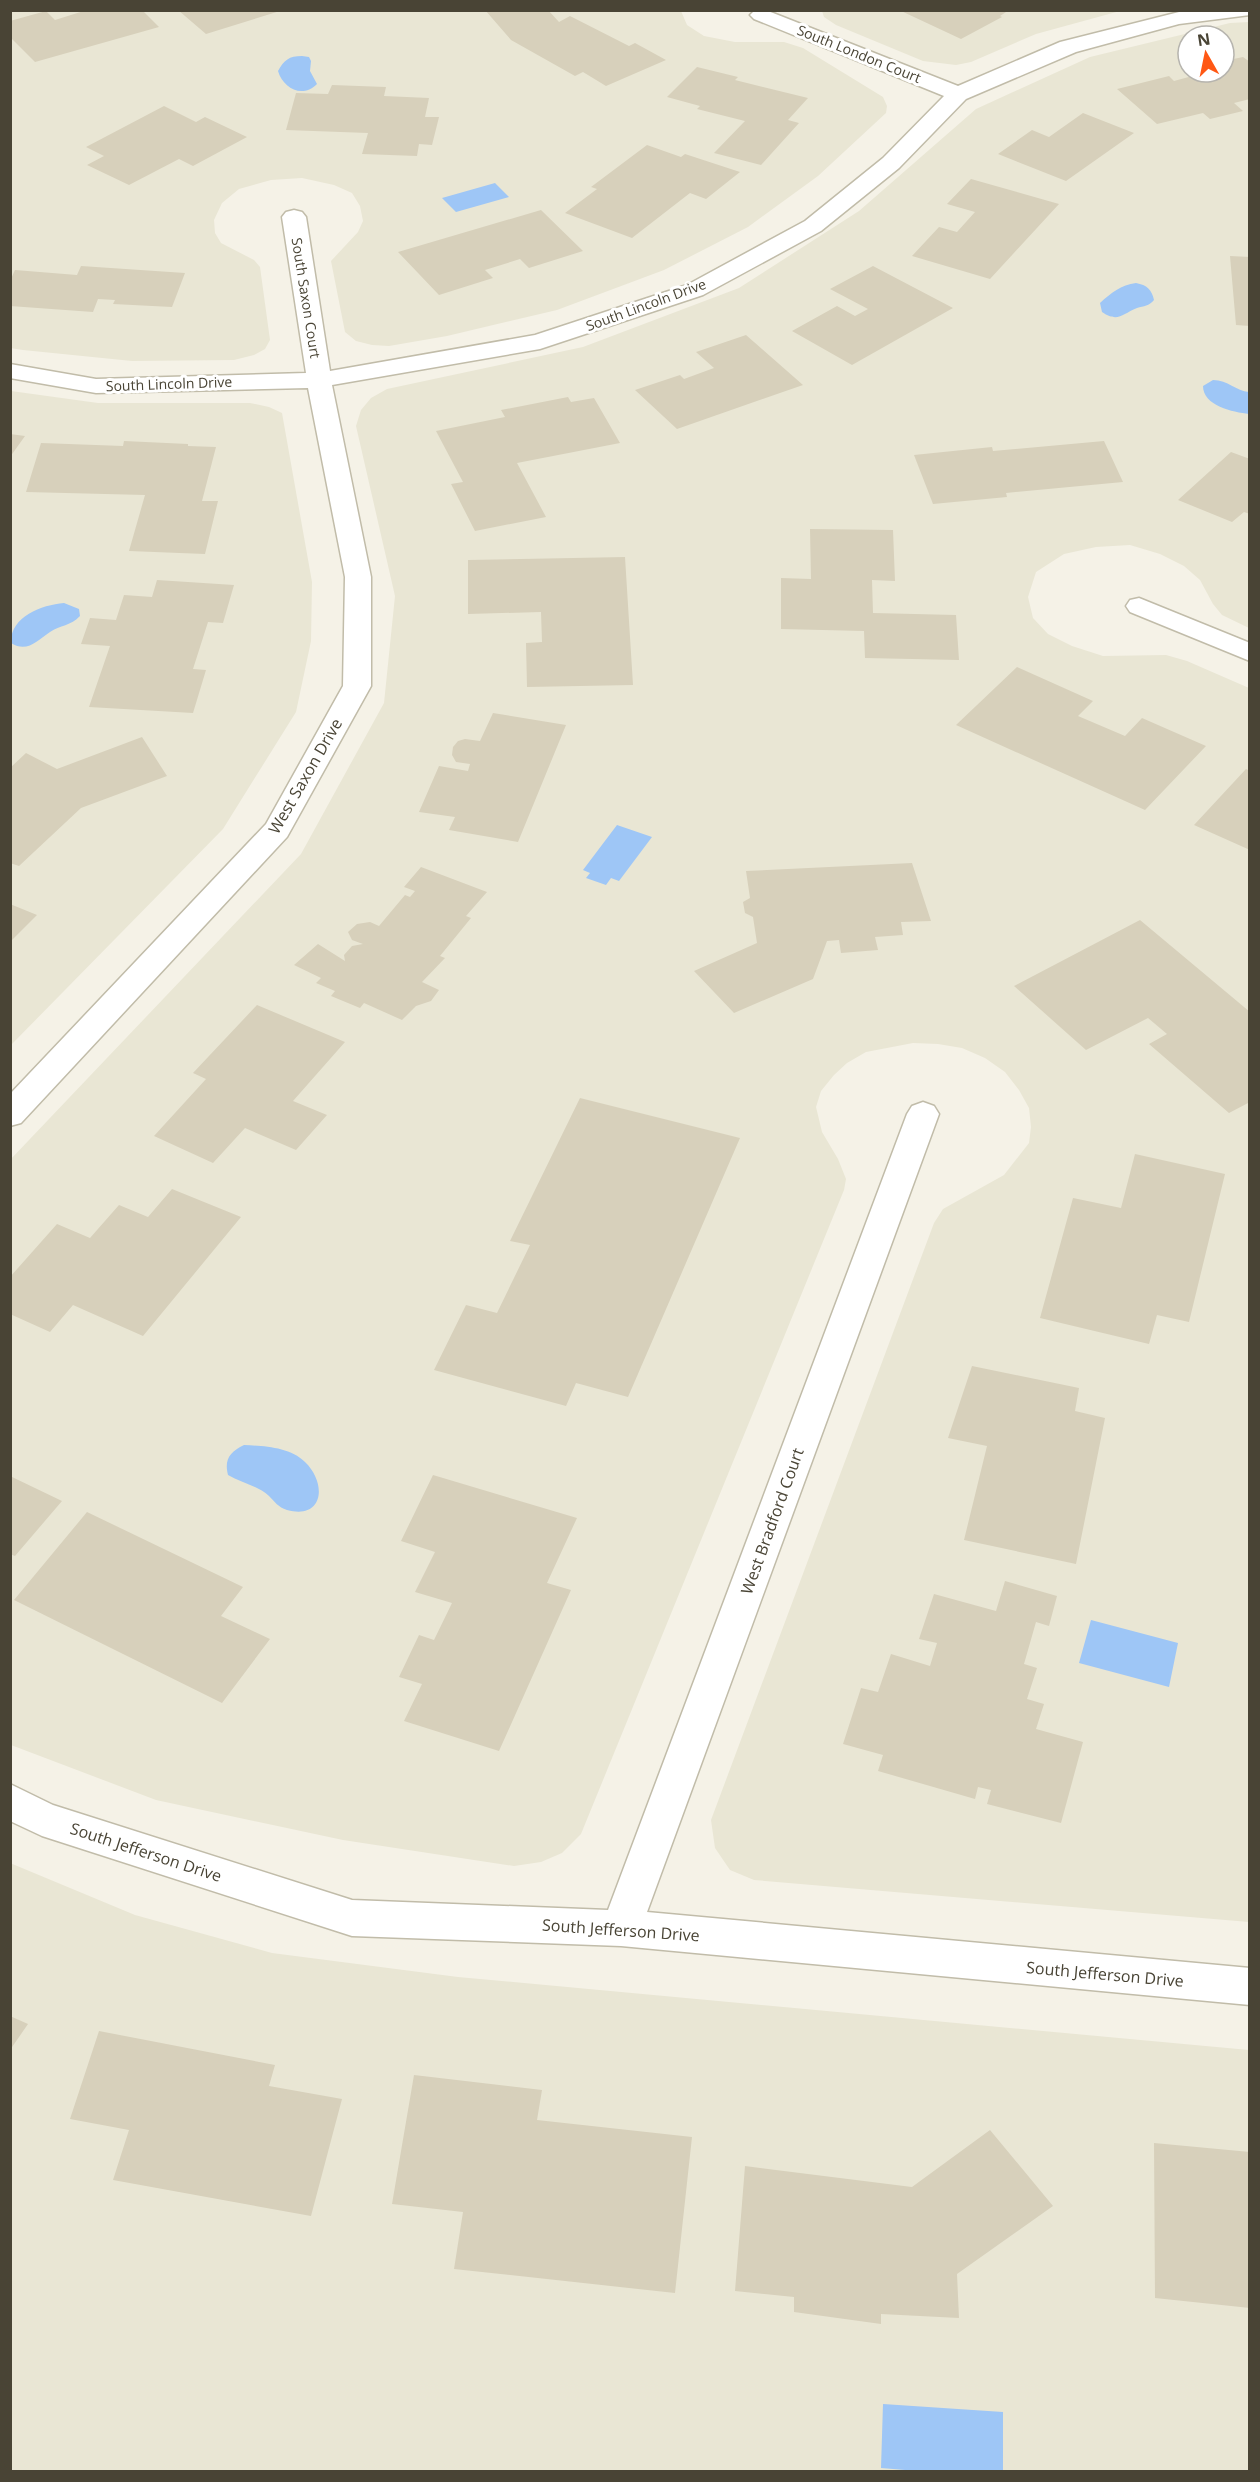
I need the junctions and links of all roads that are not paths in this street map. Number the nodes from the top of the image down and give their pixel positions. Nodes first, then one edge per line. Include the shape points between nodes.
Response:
1 (1244, 10) edge
2 (761, 15) dead end
3 (958, 94) junction
4 (294, 217) dead end
5 (10, 371) edge
6 (319, 380) junction
7 (1139, 606) dead end
8 (1250, 653) edge
9 (923, 1114) dead end
10 (10, 1115) edge
11 (10, 1801) edge
12 (621, 1928) junction
13 (1250, 1988) edge

1 - 3 street, South Lincoln Drive via 1178,18 1068,47
2 - 3 street, South London Court
3 - 6 street, South Lincoln Drive via 891,162 813,226 695,290 540,342
4 - 6 street, South Saxon Court
5 - 6 street, South Lincoln Drive via 96,386
6 - 10 street, West Saxon Drive via 358,577 357,686 277,830
7 - 8 street
9 - 12 street, West Bradford Court
11 - 12 street, South Jefferson Drive via 42,1819 352,1918
12 - 13 street, South Jefferson Drive

